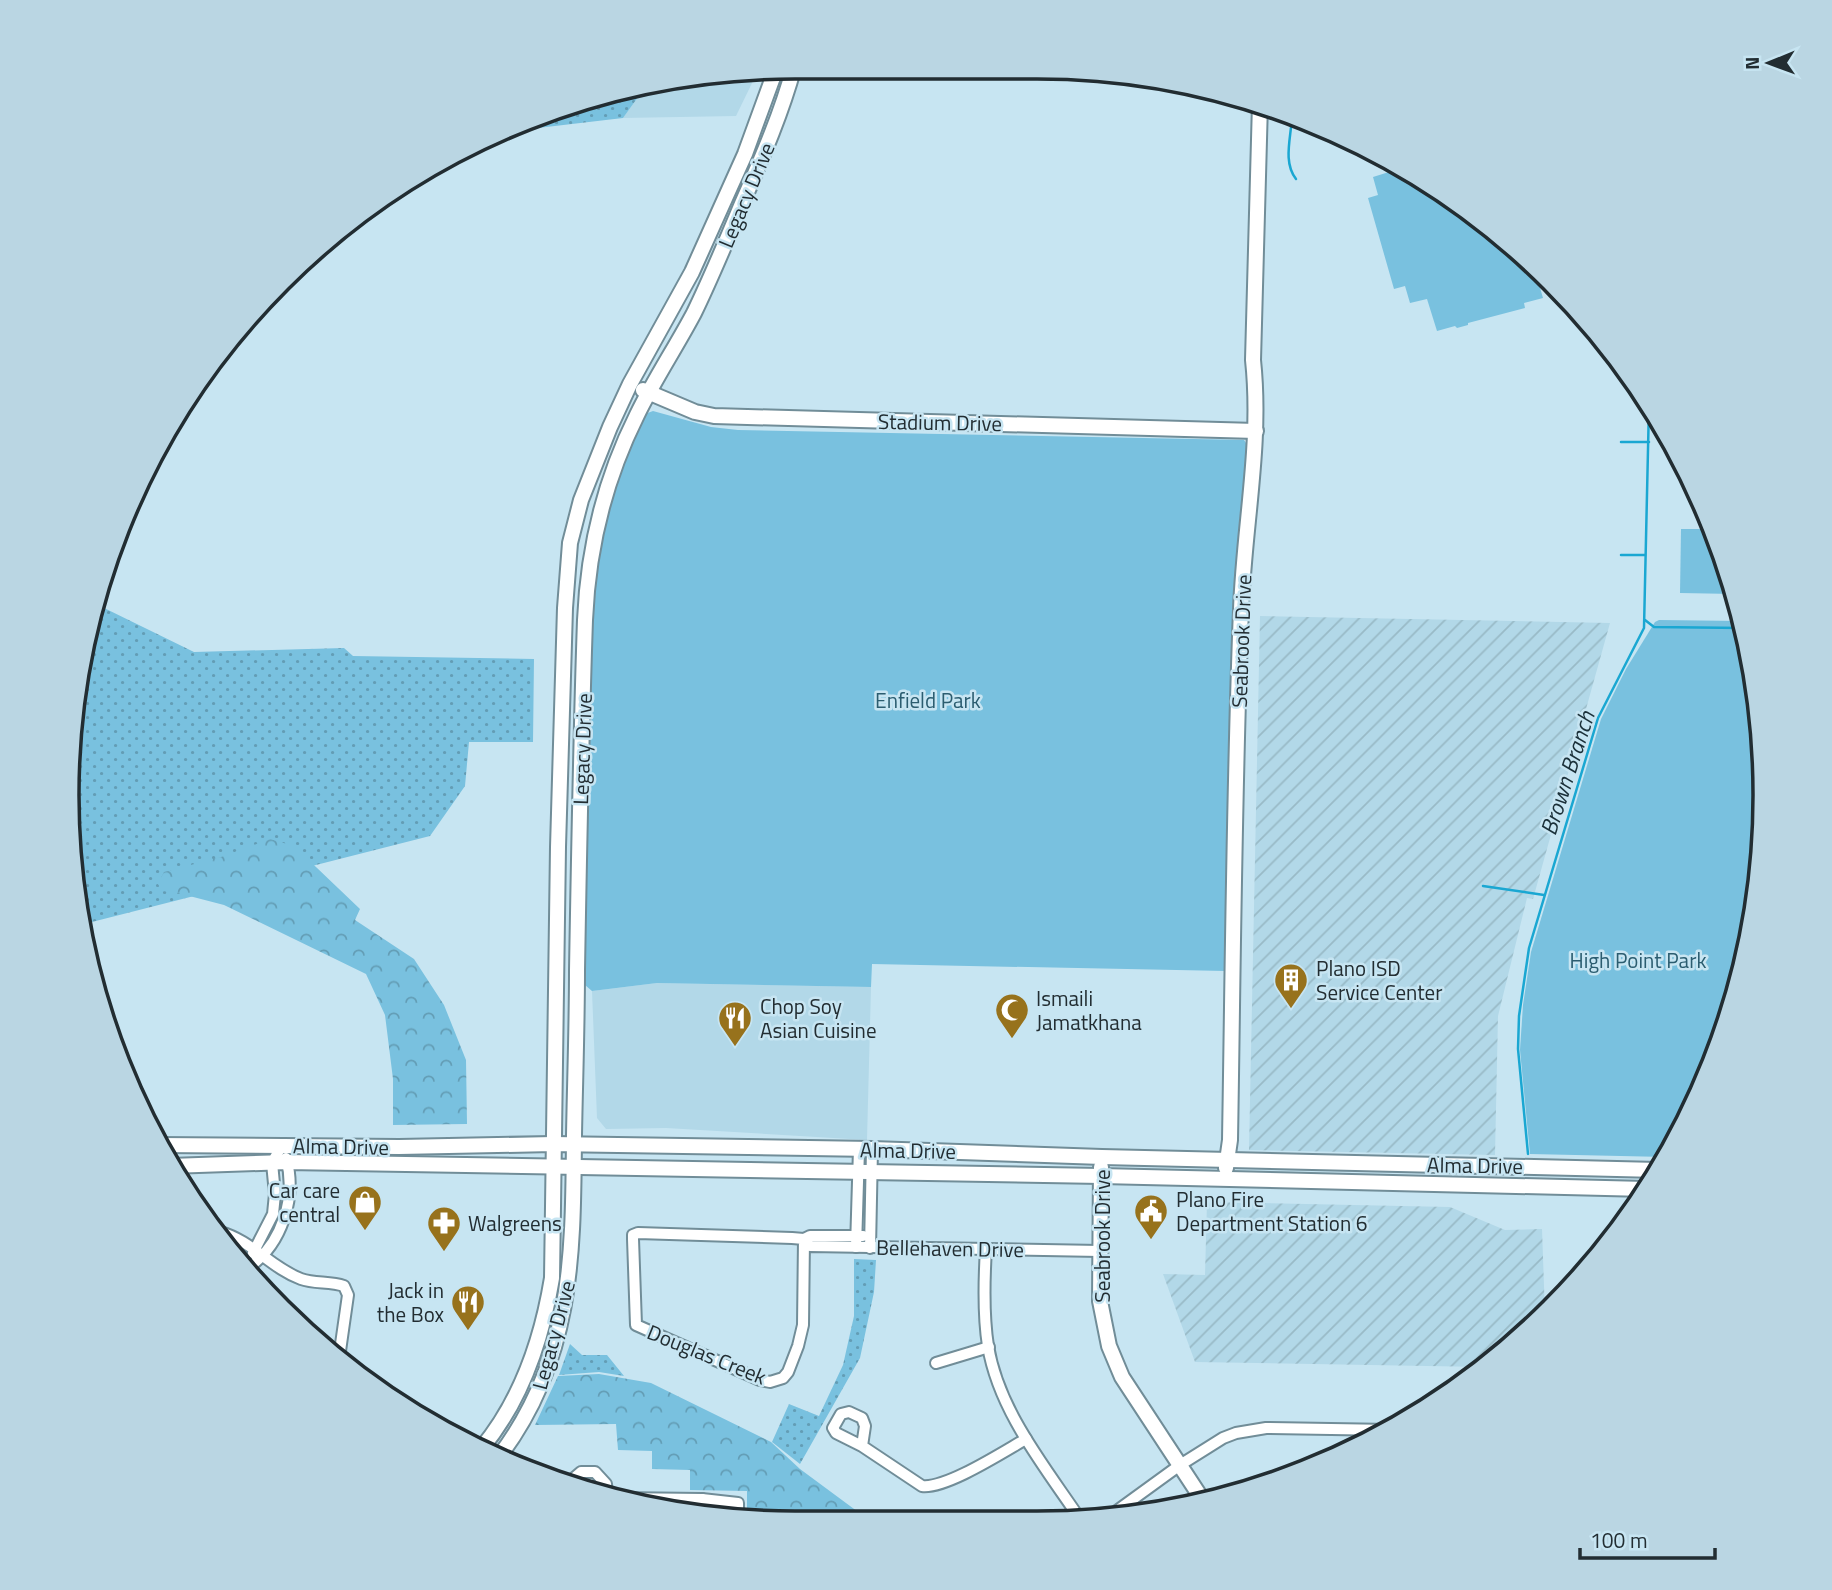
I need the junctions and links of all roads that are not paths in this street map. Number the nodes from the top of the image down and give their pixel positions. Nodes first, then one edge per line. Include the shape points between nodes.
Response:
1 (772, 79) edge
2 (790, 79) edge
3 (1260, 115) edge
4 (745, 155) junction
5 (760, 163) junction
6 (630, 384) junction
7 (649, 393) junction
8 (1256, 431) junction
9 (579, 846) junction
10 (558, 847) junction
11 (555, 995) junction
12 (577, 995) junction
13 (282, 1144) junction
14 (553, 1144) junction
15 (171, 1145) edge
16 (574, 1145) junction
17 (398, 1147) junction
18 (747, 1147) junction
19 (866, 1149) junction
20 (1102, 1157) junction
21 (1227, 1160) junction
22 (280, 1163) junction
23 (1437, 1165) junction
24 (183, 1166) edge
25 (398, 1166) junction
26 (553, 1168) junction
27 (575, 1169) junction
28 (1647, 1170) edge
29 (748, 1171) junction
30 (865, 1172) junction
31 (1101, 1176) junction
32 (1224, 1179) junction
33 (1439, 1184) junction
34 (1636, 1189) edge
35 (231, 1236) edge
36 (804, 1240) junction
37 (856, 1242) junction
38 (870, 1242) junction
39 (254, 1249) junction
40 (986, 1249) junction
41 (1100, 1251) junction
42 (265, 1256) junction
43 (251, 1261) edge
44 (254, 1264) edge
45 (636, 1325) joint
46 (539, 1343) junction
47 (989, 1347) junction
48 (340, 1348) edge
49 (554, 1350) junction
50 (936, 1363) dead end
51 (1357, 1436) edge
52 (1026, 1439) junction
53 (487, 1441) edge
54 (862, 1446) dead end
55 (504, 1449) edge
56 (1180, 1465) junction
57 (576, 1476) edge
58 (606, 1486) edge
59 (1198, 1492) edge
60 (664, 1499) edge
61 (702, 1499) junction
62 (702, 1505) edge
63 (1124, 1506) edge
64 (738, 1509) edge
65 (1074, 1510) edge

1 - 4 main road, Legacy Drive
2 - 5 main road, Legacy Drive
3 - 8 main road, Seabrook Drive via 1253,360
4 - 5 main road
4 - 6 main road, Legacy Drive via 692,272
5 - 7 main road, Legacy Drive via 693,314
6 - 7 main road, Stadium Drive
6 - 10 main road, Legacy Drive via 581,500 570,543
7 - 8 main road, Stadium Drive via 714,415
7 - 9 main road, Legacy Drive via 622,447 592,547 586,595
8 - 21 main road, Seabrook Drive via 1241,610
9 - 10 main road
9 - 12 main road, Legacy Drive
10 - 11 main road, Legacy Drive
11 - 12 main road
11 - 14 main road, Legacy Drive
12 - 16 main road, Legacy Drive
13 - 15 main road, Alma Drive
13 - 17 main road, Alma Drive
13 - 22 street
14 - 16 main road, Alma Drive
14 - 17 main road, Alma Drive
14 - 26 main road, Legacy Drive
16 - 18 main road, Alma Drive
16 - 27 main road, Legacy Drive
17 - 25 main road
18 - 19 main road, Alma Drive
18 - 29 main road
19 - 20 main road, Alma Drive
19 - 30 street
20 - 21 main road, Alma Drive
20 - 31 main road, Seabrook Drive
21 - 23 main road, Alma Drive
21 - 32 main road, Seabrook Drive
22 - 24 main road, Alma Drive
22 - 25 main road, Alma Drive
22 - 39 street via 273,1214
22 - 42 street via 289,1189 285,1216
23 - 28 main road, Alma Drive
23 - 33 main road
25 - 26 main road, Alma Drive
26 - 27 main road, Alma Drive
26 - 46 main road, Legacy Drive via 552,1278
27 - 29 main road, Alma Drive
27 - 49 main road, Legacy Drive via 569,1275
29 - 30 main road, Alma Drive
30 - 31 main road, Alma Drive
30 - 37 street
30 - 38 street
31 - 32 main road, Alma Drive
31 - 41 main road, Seabrook Drive
32 - 33 main road, Alma Drive
33 - 34 main road, Alma Drive
35 - 39 street
36 - 37 street, Bellehaven Drive via 810,1246
36 - 45 street, Bellehaven Drive via 660,1232 634,1235
36 - 45 street, Douglas Creek via 803,1325 788,1372 778,1381 760,1380
37 - 38 street, Bellehaven Drive
38 - 40 street, Bellehaven Drive
39 - 42 street
39 - 43 street
40 - 41 street, Bellehaven Drive
40 - 47 street
41 - 56 main road, Seabrook Drive via 1100,1301 1114,1360
42 - 44 street
42 - 48 street via 301,1279 344,1286 348,1295
46 - 49 main road
46 - 53 main road, Legacy Drive
47 - 50 street
47 - 52 street via 1003,1392
49 - 55 main road, Legacy Drive via 533,1406
51 - 56 street via 1248,1430 1223,1438
52 - 54 street via 929,1487
52 - 65 street
56 - 59 main road, Seabrook Drive
56 - 63 street
57 - 58 street via 595,1472
60 - 61 street
61 - 62 street
61 - 64 street via 738,1503

